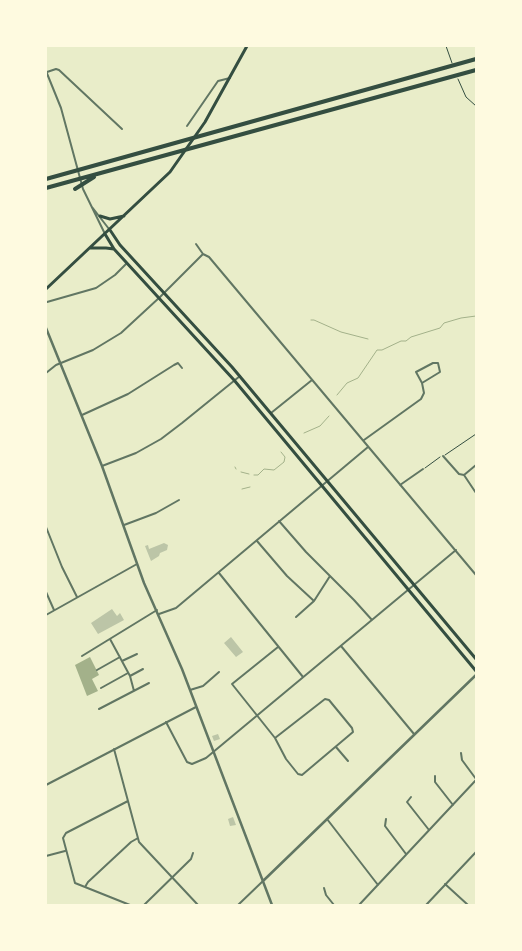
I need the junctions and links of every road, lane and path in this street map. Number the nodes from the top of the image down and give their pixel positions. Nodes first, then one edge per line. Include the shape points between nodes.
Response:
1 (247, 46) edge
2 (446, 46) edge
3 (450, 57) dead end
4 (476, 60) edge
5 (476, 70) edge
6 (46, 72) edge
7 (231, 77) junction
8 (461, 86) dead end
9 (476, 106) edge
10 (188, 126) dead end
11 (122, 129) dead end
12 (98, 175) junction
13 (46, 179) edge
14 (46, 188) edge
15 (75, 189) dead end
16 (90, 204) junction
17 (100, 216) junction
18 (126, 216) junction
19 (110, 230) junction
20 (105, 234) junction
21 (196, 244) dead end
22 (89, 248) junction
23 (114, 249) junction
24 (203, 254) junction
25 (127, 263) junction
26 (46, 289) edge
27 (166, 292) junction
28 (160, 297) junction
29 (47, 302) dead end
30 (46, 328) edge
31 (62, 363) junction
32 (182, 368) dead end
33 (46, 373) edge
34 (240, 376) junction
35 (234, 380) junction
36 (312, 380) junction
37 (422, 383) junction
38 (271, 413) junction
39 (82, 415) junction
40 (476, 434) edge
41 (364, 440) junction
42 (368, 447) junction
43 (443, 456) junction
44 (476, 465) edge
45 (102, 466) junction
46 (423, 469) joint
47 (464, 475) junction
48 (328, 481) junction
49 (400, 485) junction
50 (323, 486) junction
51 (476, 492) edge
52 (178, 500) dead end
53 (279, 521) junction
54 (124, 526) junction
55 (46, 527) edge
56 (257, 540) junction
57 (456, 550) junction
58 (137, 564) junction
59 (219, 572) junction
60 (476, 575) edge
61 (330, 576) junction
62 (414, 585) junction
63 (408, 590) junction
64 (46, 592) edge
65 (77, 597) junction
66 (314, 601) junction
67 (54, 610) junction
68 (156, 610) junction
69 (159, 614) junction
70 (46, 615) edge
71 (296, 617) dead end
72 (372, 620) junction
73 (110, 639) junction
74 (341, 646) junction
75 (278, 647) junction
76 (137, 654) dead end
77 (82, 656) dead end
78 (120, 657) junction
79 (476, 659) edge
80 (122, 661) junction
81 (143, 669) dead end
82 (97, 670) dead end
83 (476, 671) edge
84 (219, 672) dead end
85 (129, 674) junction
86 (476, 675) edge
87 (303, 677) junction
88 (149, 683) dead end
89 (101, 688) dead end
90 (190, 690) junction
91 (134, 691) junction
92 (196, 707) junction
93 (99, 709) dead end
94 (258, 715) junction
95 (166, 722) junction
96 (414, 734) junction
97 (275, 738) junction
98 (336, 747) junction
99 (114, 749) junction
100 (214, 752) junction
101 (461, 753) dead end
102 (348, 761) dead end
103 (435, 776) dead end
104 (476, 780) edge
105 (46, 785) edge
106 (411, 797) dead end
107 (128, 801) junction
108 (453, 805) junction
109 (327, 819) junction
110 (386, 819) dead end
111 (429, 830) junction
112 (138, 838) junction
113 (65, 851) junction
114 (476, 852) edge
115 (193, 853) dead end
116 (406, 854) junction
117 (46, 856) edge
118 (172, 878) junction
119 (263, 881) junction
120 (445, 884) junction
121 (378, 885) junction
122 (85, 887) junction
123 (324, 888) dead end
124 (130, 905) edge
125 (144, 905) edge
126 (198, 905) edge
127 (238, 905) edge
128 (272, 905) edge
129 (334, 905) edge
130 (359, 905) edge
131 (426, 905) edge
132 (468, 905) edge

1 - 7 main road
2 - 3 path
4 - 13 highway
5 - 12 highway
6 - 11 street via 59,70
6 - 16 street via 61,108 83,189
7 - 10 street via 218,81
7 - 18 main road via 205,122 174,167
8 - 9 path via 466,97
12 - 14 highway
12 - 15 highway
16 - 17 street
16 - 20 street
17 - 18 main road via 110,219
17 - 19 street
18 - 19 main road
19 - 20 main road
19 - 27 main road via 120,245
20 - 22 main road
20 - 23 main road
21 - 24 street
22 - 23 main road
22 - 26 main road
23 - 25 main road
24 - 27 street
24 - 36 street via 209,257
25 - 28 main road
25 - 29 street via 96,288
27 - 28 street
27 - 34 main road
28 - 31 street via 108,342
28 - 35 main road
30 - 31 street
31 - 33 street
31 - 39 street
32 - 39 street via 178,363 128,394
34 - 35 street
34 - 38 main road
35 - 45 street via 161,439 136,453
35 - 50 main road
36 - 38 street
36 - 41 street
37 - 37 street via 416,372 438,363 440,372
37 - 41 street via 424,393 421,399
38 - 48 main road
39 - 45 street
40 - 43 path
41 - 42 street
42 - 48 street
42 - 49 street
43 - 46 path
43 - 47 street via 459,474
44 - 47 street
45 - 54 street
46 - 49 street
47 - 51 street
48 - 50 street
48 - 62 main road
49 - 57 street
50 - 53 street
50 - 63 main road
52 - 54 street via 156,513
53 - 56 street
53 - 61 street
54 - 58 street
55 - 65 street
56 - 59 street
56 - 66 street via 287,576
57 - 60 street
57 - 62 street
58 - 65 street
58 - 68 street
59 - 69 street via 176,608
59 - 75 street
61 - 66 street
61 - 72 street
62 - 63 street
62 - 79 main road
63 - 72 street
63 - 83 main road
64 - 67 street
65 - 67 street
66 - 71 street
67 - 70 street
68 - 69 street
68 - 73 street
69 - 90 street
72 - 74 street
73 - 77 street
73 - 78 street
74 - 87 street
74 - 96 street
75 - 87 street
75 - 94 street via 232,684
76 - 80 street
78 - 80 street
78 - 82 street
80 - 85 street
81 - 85 street
84 - 90 street via 203,686
85 - 89 street
85 - 91 street
86 - 96 street
87 - 94 street
88 - 91 street
90 - 92 street
91 - 93 street
92 - 95 street
92 - 100 street
94 - 97 street
94 - 100 street
95 - 99 street
95 - 100 street via 189,764
96 - 109 street
97 - 98 street via 286,759 300,775
97 - 98 street via 323,699 327,699 353,730 352,734
98 - 102 street
99 - 105 street
99 - 107 street
100 - 119 street
101 - 104 street via 462,760
103 - 108 street via 435,782
104 - 108 street
106 - 111 street via 407,802
107 - 112 street
107 - 113 street via 64,834 62,838
108 - 111 street
109 - 119 street
109 - 121 street
110 - 116 street via 385,826
111 - 116 street
112 - 118 street
112 - 122 street via 122,850
113 - 117 street
113 - 122 street via 74,882
114 - 120 street
115 - 118 street via 191,859
116 - 121 street
118 - 125 street
118 - 126 street
119 - 127 street
119 - 128 street
120 - 131 street
120 - 132 street
121 - 130 street
122 - 124 street
123 - 129 street

